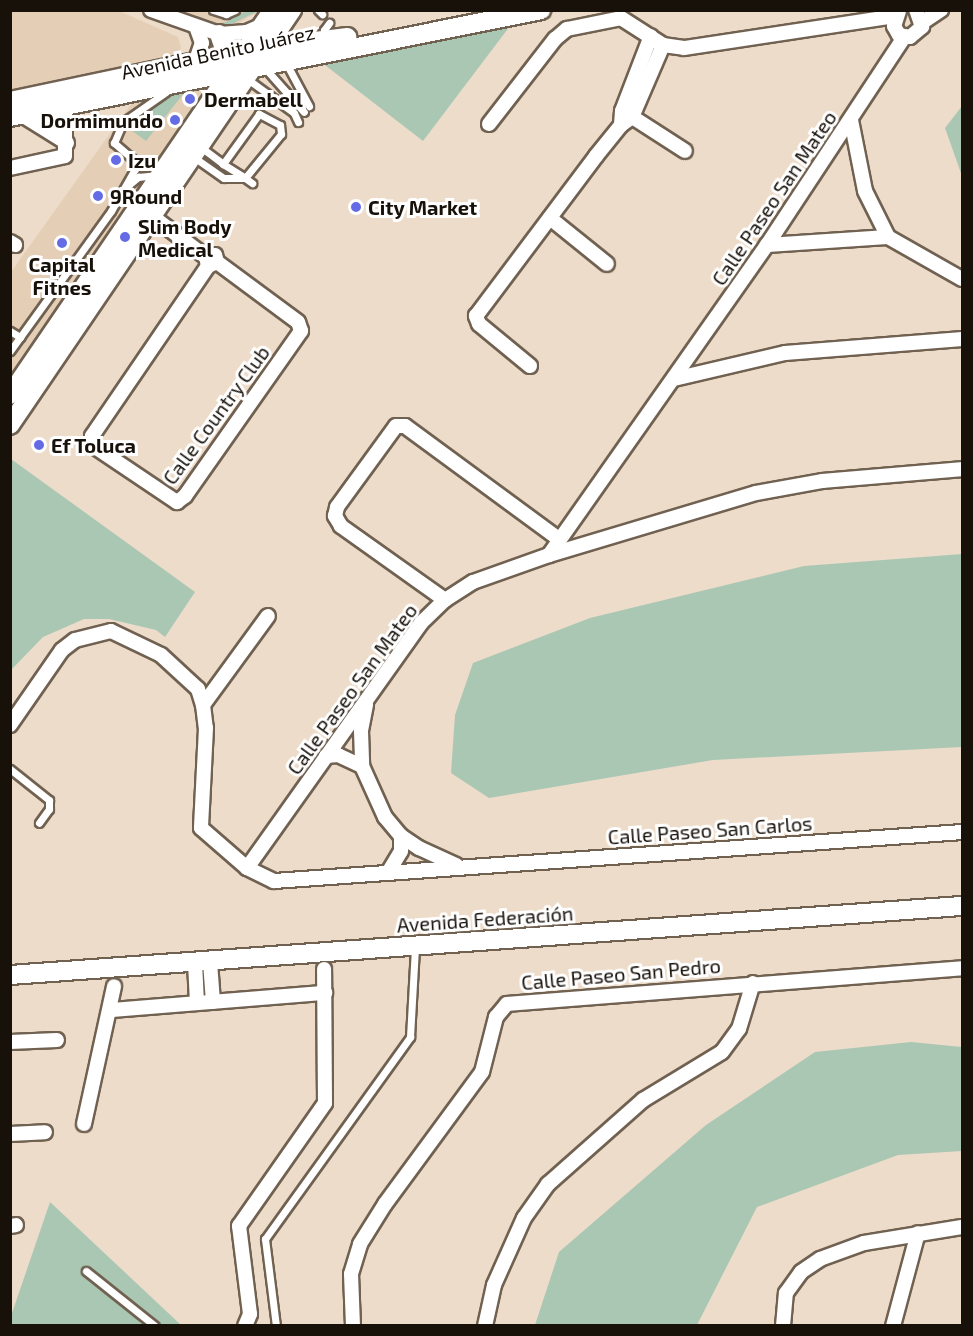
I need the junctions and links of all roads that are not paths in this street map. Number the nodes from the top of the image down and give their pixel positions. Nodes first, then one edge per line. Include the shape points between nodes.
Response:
1 (151, 10) edge
2 (213, 10) edge
3 (236, 10) edge
4 (292, 10) edge
5 (481, 10) edge
6 (541, 10) edge
7 (941, 10) edge
8 (898, 13) edge
9 (919, 16) edge
10 (268, 18) edge
11 (197, 29) junction
12 (219, 34) junction
13 (651, 36) junction
14 (904, 37) junction
15 (663, 45) junction
16 (285, 60) junction
17 (195, 63) junction
18 (248, 63) junction
19 (175, 85) junction
20 (10, 100) edge
21 (65, 108) junction
22 (16, 116) edge
23 (625, 117) junction
24 (851, 120) junction
25 (298, 122) dead end
26 (489, 124) dead end
27 (67, 143) junction
28 (196, 151) junction
29 (685, 152) dead end
30 (223, 164) junction
31 (10, 168) edge
32 (162, 175) junction
33 (245, 178) junction
34 (252, 183) dead end
35 (122, 191) junction
36 (152, 216) junction
37 (550, 218) junction
38 (888, 237) junction
39 (766, 245) junction
40 (210, 262) junction
41 (607, 264) dead end
42 (963, 279) edge
43 (44, 311) dead end
44 (10, 331) edge
45 (20, 337) junction
46 (963, 339) edge
47 (52, 350) junction
48 (10, 351) edge
49 (530, 366) dead end
50 (674, 379) junction
51 (11, 394) edge
52 (10, 425) edge
53 (963, 470) edge
54 (559, 539) junction
55 (549, 555) junction
56 (445, 600) junction
57 (268, 616) dead end
58 (368, 698) junction
59 (203, 705) junction
60 (10, 725) edge
61 (326, 756) junction
62 (362, 766) junction
63 (10, 769) edge
64 (39, 823) dead end
65 (963, 832) edge
66 (401, 836) junction
67 (461, 867) junction
68 (247, 868) junction
69 (389, 871) junction
70 (963, 906) edge
71 (415, 946) junction
72 (203, 962) junction
73 (963, 968) edge
74 (324, 969) dead end
75 (10, 975) edge
76 (753, 983) junction
77 (114, 986) dead end
78 (325, 993) junction
79 (213, 1002) junction
80 (197, 1003) junction
81 (112, 1010) junction
82 (57, 1040) dead end
83 (10, 1042) edge
84 (84, 1124) dead end
85 (45, 1132) dead end
86 (10, 1134) edge
87 (963, 1227) edge
88 (918, 1233) junction
89 (86, 1271) dead end
90 (155, 1326) edge
91 (245, 1326) edge
92 (276, 1326) edge
93 (353, 1326) edge
94 (485, 1326) edge
95 (783, 1326) edge
96 (893, 1326) edge

1 - 11 street
2 - 3 lane via 226,14
4 - 18 main road
5 - 18 main road, Avenida Benito Juárez via 327,31
6 - 16 main road, Avenida Benito Juárez
7 - 9 street
8 - 14 street via 894,26
8 - 15 street via 684,48
9 - 14 street, Calle Paseo San Mateo via 915,36
10 - 12 street via 247,32
10 - 18 main road
11 - 12 street
11 - 17 street via 202,43
12 - 18 main road
13 - 15 street
13 - 23 street
13 - 26 street via 621,18 567,29
14 - 24 street, Calle Paseo San Mateo
15 - 23 street
16 - 18 main road, Avenida Benito Juárez
16 - 18 lane via 307,109
17 - 18 main road, Avenida Benito Juárez
17 - 20 main road, Avenida Benito Juárez
18 - 19 main road, Avenida Benito Juárez
18 - 25 lane
18 - 28 main road via 235,95
18 - 32 main road
19 - 21 main road, Avenida Benito Juárez
19 - 35 lane via 123,122 114,139 115,146 136,164
21 - 22 main road, Avenida Benito Juárez
21 - 27 street
22 - 27 street
23 - 29 street
23 - 37 street
24 - 38 street via 865,191
24 - 39 street, Calle Paseo San Mateo
27 - 31 street via 62,158
28 - 30 lane
28 - 33 lane via 226,179
28 - 36 main road
30 - 33 lane
30 - 33 lane via 257,116 264,114 282,131
32 - 35 lane via 138,177
32 - 47 main road
33 - 34 lane
35 - 45 lane
36 - 40 street, Calle Country Club
36 - 47 main road
37 - 41 street
37 - 49 street via 476,316 479,324
38 - 39 street
38 - 42 street
39 - 50 street, Calle Paseo San Mateo
40 - 40 street, Calle Country Club via 92,436 95,447 177,502 301,331 298,322
43 - 45 lane via 27,336
44 - 45 lane
45 - 48 lane
46 - 50 street via 785,353
47 - 51 main road
47 - 52 main road
50 - 54 street, Calle Paseo San Mateo
53 - 55 street via 778,488
54 - 55 street, Calle Paseo San Mateo
54 - 56 street via 405,426 396,426 337,507 335,516 341,526
55 - 56 street, Calle Paseo San Mateo via 473,582
56 - 58 street, Calle Paseo San Mateo via 422,623
57 - 59 street
58 - 61 street, Calle Paseo San Mateo
58 - 62 street via 361,731
59 - 60 street via 198,689 161,655 111,632 89,634 62,650
59 - 68 street via 206,728 201,828
61 - 62 street via 338,755
61 - 68 street, Calle Paseo San Mateo
62 - 66 street via 384,817
63 - 64 lane via 49,800 50,809
65 - 67 street, Calle Paseo San Carlos
66 - 67 street
66 - 69 street via 401,851
67 - 69 street, Calle Paseo San Carlos
68 - 69 street, Calle Paseo San Carlos via 274,881
70 - 71 main road, Avenida Federación
71 - 72 main road, Avenida Federación
71 - 92 lane via 410,1037 268,1233 265,1244
72 - 75 main road, Avenida Federación
72 - 79 street
72 - 80 street
73 - 76 street, Calle Paseo San Pedro
74 - 78 street
76 - 93 street, Calle Paseo San Pedro via 507,1004 496,1017 482,1072 360,1244 351,1274
76 - 94 street via 739,1029 722,1052 643,1100 548,1184 524,1218 494,1285
77 - 81 street
78 - 79 street
78 - 91 street via 325,1102 239,1226 250,1314
79 - 80 street
80 - 81 street
81 - 84 street
82 - 83 street
85 - 86 street
87 - 88 street
88 - 95 street via 864,1243 820,1259 801,1272 786,1293
88 - 96 street
89 - 90 lane

